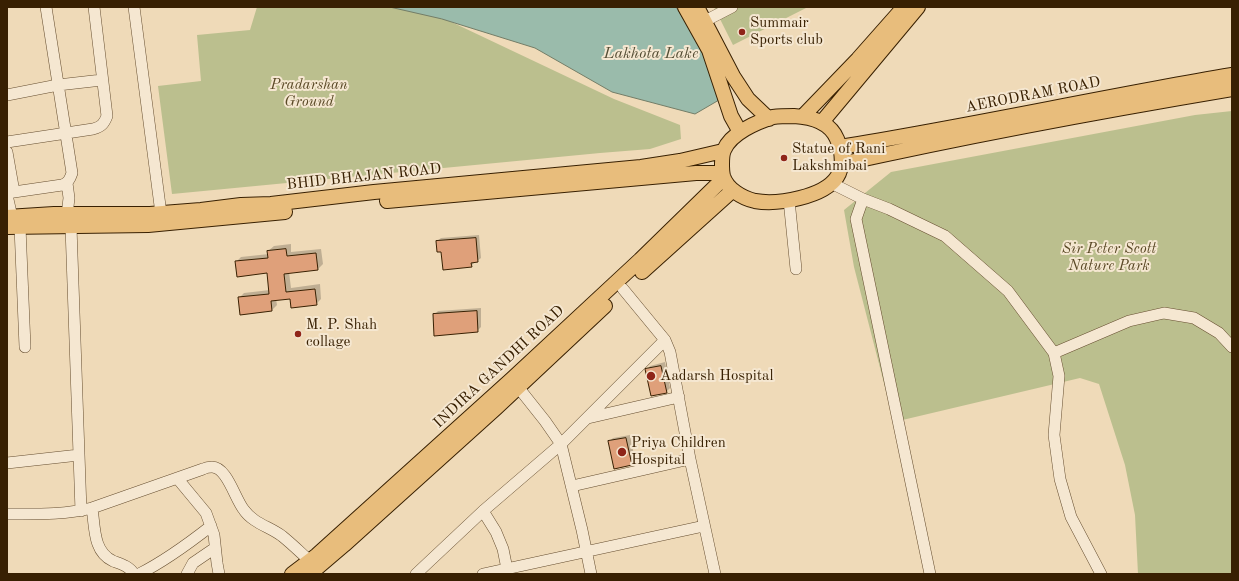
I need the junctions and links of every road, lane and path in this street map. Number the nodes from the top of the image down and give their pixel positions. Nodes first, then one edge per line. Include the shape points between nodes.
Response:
1 (46, 7) edge
2 (94, 7) edge
3 (134, 7) edge
4 (685, 7) edge
5 (697, 7) edge
6 (732, 7) edge
7 (904, 7) edge
8 (918, 7) edge
9 (704, 21) junction
10 (1232, 75) edge
11 (102, 80) junction
12 (58, 85) junction
13 (1232, 89) edge
14 (7, 95) edge
15 (803, 116) junction
16 (769, 119) junction
17 (822, 122) junction
18 (740, 132) junction
19 (66, 134) junction
20 (7, 142) edge
21 (840, 147) junction
22 (723, 151) junction
23 (7, 152) edge
24 (841, 164) junction
25 (723, 176) junction
26 (67, 183) junction
27 (831, 183) junction
28 (733, 190) junction
29 (9, 193) edge
30 (862, 199) junction
31 (789, 200) junction
32 (162, 218) junction
33 (69, 221) junction
34 (12, 222) edge
35 (796, 269) dead end
36 (623, 289) junction
37 (666, 340) junction
38 (26, 347) dead end
39 (1232, 347) edge
40 (1054, 353) junction
41 (515, 383) junction
42 (679, 397) junction
43 (586, 418) junction
44 (561, 444) junction
45 (79, 455) junction
46 (690, 459) junction
47 (7, 463) edge
48 (177, 478) junction
49 (572, 486) junction
50 (86, 509) junction
51 (484, 511) junction
52 (7, 514) edge
53 (211, 526) junction
54 (704, 526) junction
55 (215, 548) junction
56 (586, 552) junction
57 (310, 567) edge
58 (507, 572) edge
59 (134, 574) edge
60 (138, 574) edge
61 (187, 574) edge
62 (219, 574) edge
63 (292, 574) edge
64 (416, 574) edge
65 (483, 574) edge
66 (591, 574) edge
67 (715, 574) edge
68 (930, 574) edge
69 (1101, 574) edge

1 - 12 street
2 - 11 street
3 - 32 street
4 - 18 main road via 709,50 731,116
5 - 9 main road
6 - 9 street
7 - 15 main road
8 - 17 main road
9 - 16 main road via 732,76 748,99
10 - 21 main road, AERODRAM ROAD
11 - 12 street
11 - 19 street via 107,116 105,122 100,127
12 - 14 street
12 - 19 street
13 - 24 main road, AERODRAM ROAD via 1061,119
15 - 16 main road
15 - 17 main road
16 - 18 main road
17 - 21 main road via 831,129
18 - 22 main road via 729,141
19 - 20 street
19 - 26 street via 72,173
21 - 24 main road
22 - 25 main road
22 - 32 main road, BHID BHAJAN ROAD via 641,167
23 - 29 street
24 - 27 main road
25 - 28 main road
25 - 32 main road, BHID BHAJAN ROAD via 696,173 244,216
25 - 41 main road, INDIRA GANDHI ROAD
26 - 29 street
26 - 33 street
27 - 30 street
27 - 31 main road via 822,190
28 - 31 main road via 743,197 756,201
28 - 36 main road, INDIRA GANDHI ROAD
29 - 34 street
30 - 40 street via 945,236 1008,291
30 - 68 street via 856,220
31 - 35 street
32 - 33 main road, BHID BHAJAN ROAD
33 - 34 main road, BHID BHAJAN ROAD
33 - 45 street
34 - 38 street
36 - 37 street
36 - 41 main road, INDIRA GANDHI ROAD
37 - 42 street
37 - 43 street
39 - 40 street via 1219,333 1194,318 1164,314 1129,321
40 - 69 street via 1059,376 1054,435 1060,479 1071,517
41 - 44 street
41 - 57 main road, INDIRA GANDHI ROAD
42 - 43 street
42 - 46 street
43 - 44 street
44 - 49 street
44 - 51 street
45 - 47 street
45 - 50 street
46 - 49 street
46 - 54 street
48 - 50 street
48 - 53 street via 206,513
48 - 57 street via 207,468 219,469 248,515 282,536
49 - 56 street
50 - 52 street via 59,514
50 - 59 street via 100,550 111,560 131,569
51 - 58 street via 503,549
51 - 64 street
53 - 55 street
53 - 60 street via 177,552
54 - 56 street
54 - 67 street
55 - 61 street via 193,563
55 - 62 street
56 - 58 street
56 - 66 street
57 - 63 main road, INDIRA GANDHI ROAD
58 - 65 street

